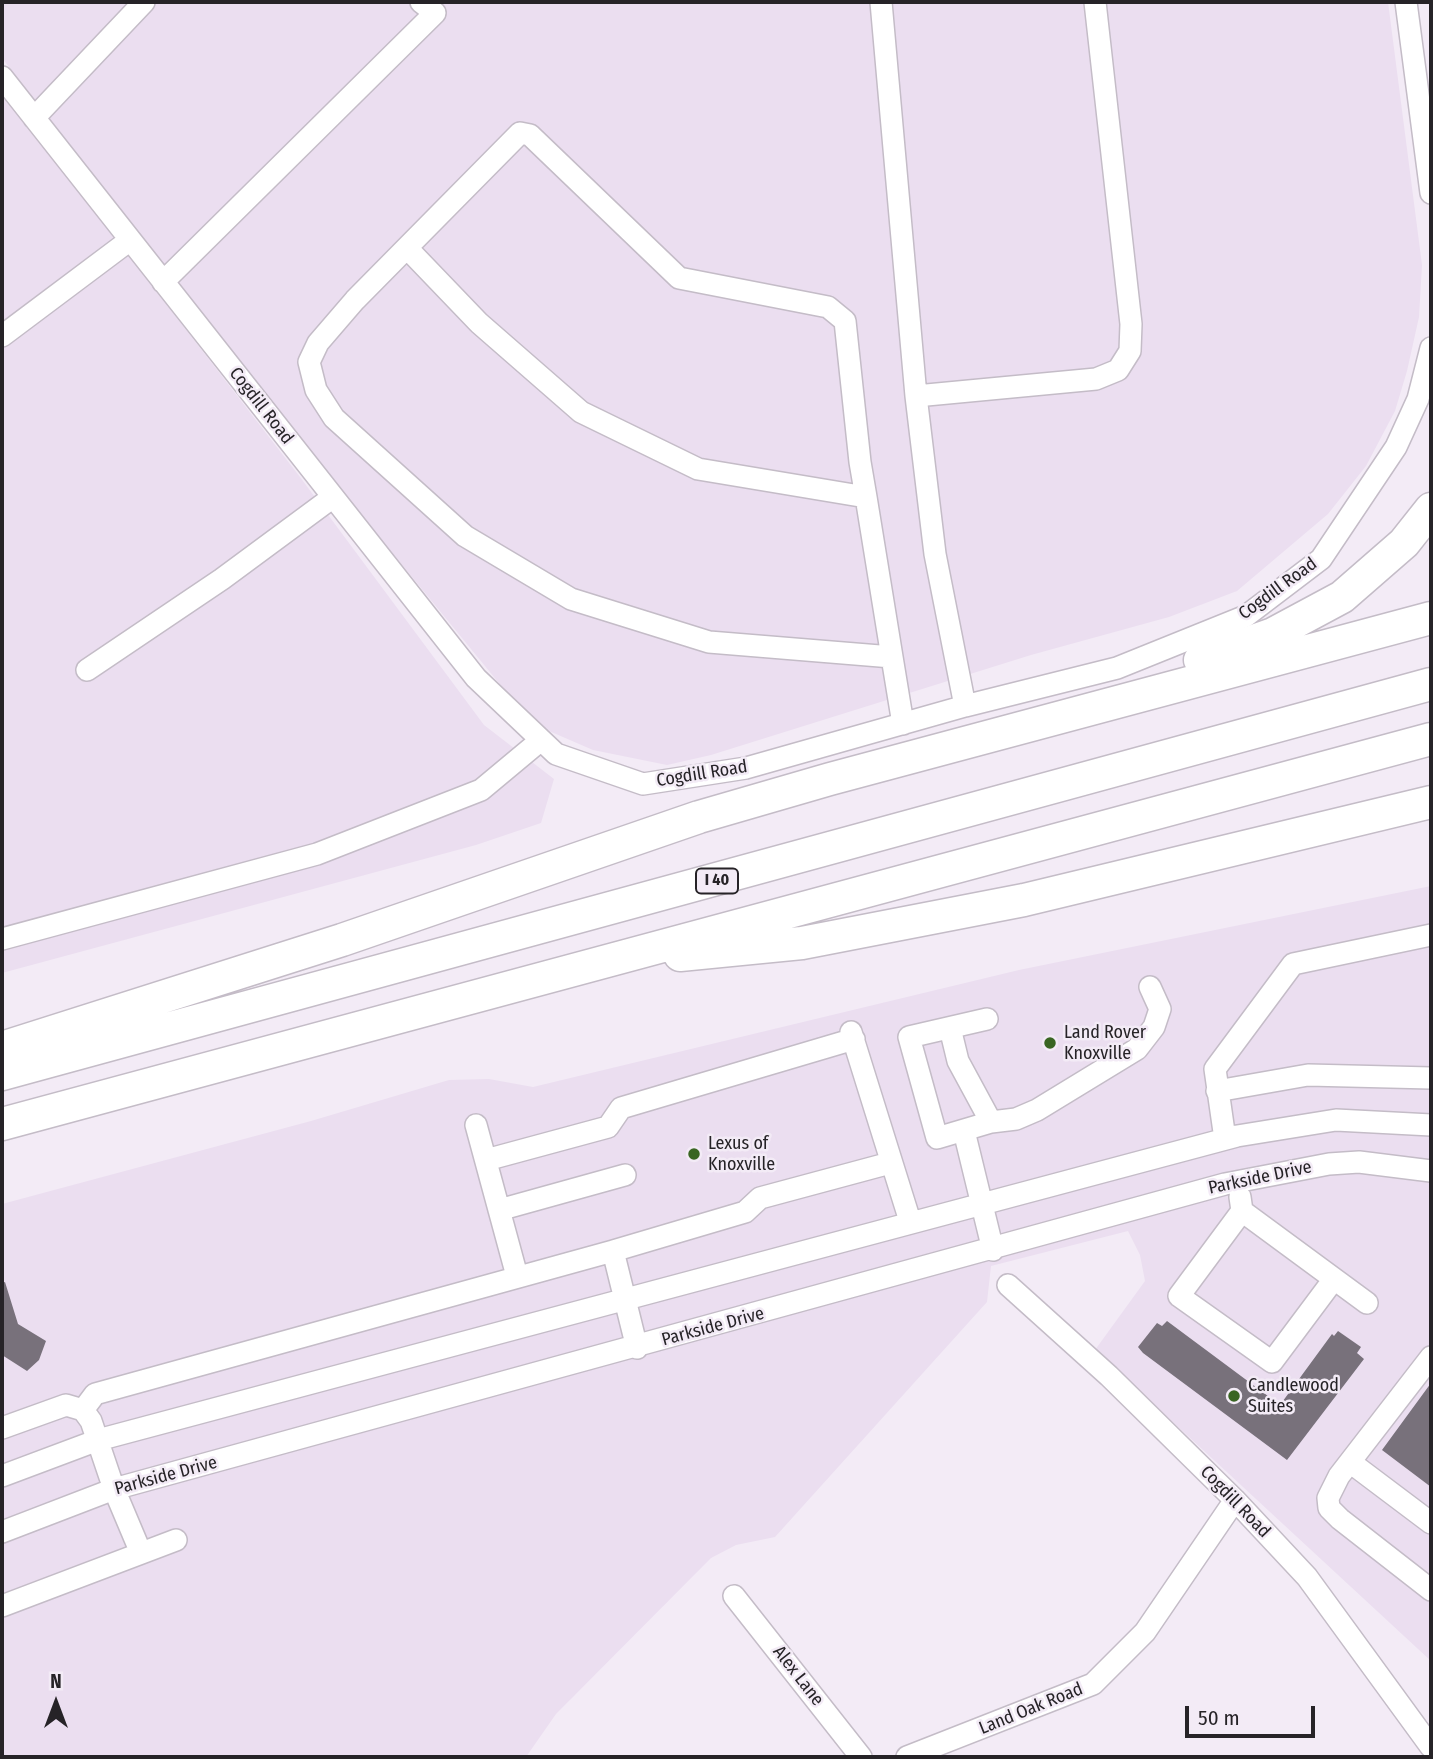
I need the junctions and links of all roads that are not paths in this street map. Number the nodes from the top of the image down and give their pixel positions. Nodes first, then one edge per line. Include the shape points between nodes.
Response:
1 (144, 2) edge
2 (881, 2) edge
3 (1095, 2) edge
4 (1406, 2) edge
5 (435, 6) edge
6 (2, 78) edge
7 (34, 118) junction
8 (1431, 193) edge
9 (130, 240) junction
10 (407, 248) junction
11 (163, 282) junction
12 (2, 336) edge
13 (1431, 348) edge
14 (916, 396) junction
15 (333, 497) junction
16 (866, 497) junction
17 (1431, 509) edge
18 (1431, 618) edge
19 (892, 657) junction
20 (87, 670) dead end
21 (1431, 684) edge
22 (965, 706) junction
23 (903, 724) junction
24 (1431, 739) edge
25 (541, 740) junction
26 (1431, 802) edge
27 (699, 817) junction
28 (1431, 935) edge
29 (2, 939) edge
30 (609, 959) junction
31 (1150, 986) dead end
32 (986, 1018) dead end
33 (950, 1028) junction
34 (2, 1048) edge
35 (2, 1074) edge
36 (1431, 1078) edge
37 (1217, 1091) junction
38 (991, 1122) junction
39 (2, 1124) edge
40 (476, 1125) dead end
41 (1431, 1125) edge
42 (964, 1131) junction
43 (1225, 1139) junction
44 (486, 1160) junction
45 (890, 1163) junction
46 (1431, 1171) edge
47 (625, 1175) dead end
48 (1238, 1181) junction
49 (980, 1202) junction
50 (499, 1210) junction
51 (1241, 1211) junction
52 (910, 1221) junction
53 (993, 1250) junction
54 (613, 1251) junction
55 (517, 1276) junction
56 (1334, 1279) junction
57 (1008, 1286) dead end
58 (626, 1297) junction
59 (1367, 1303) dead end
60 (637, 1348) junction
61 (1431, 1357) edge
62 (83, 1410) junction
63 (2, 1429) edge
64 (98, 1440) junction
65 (1350, 1462) junction
66 (2, 1476) edge
67 (114, 1489) junction
68 (1235, 1500) junction
69 (1431, 1523) edge
70 (2, 1532) edge
71 (176, 1540) dead end
72 (141, 1553) junction
73 (1431, 1590) edge
74 (734, 1596) dead end
75 (2, 1606) edge
76 (1431, 1746) edge
77 (861, 1757) edge
78 (907, 1757) edge

1 - 7 street
2 - 14 street
3 - 14 street via 1131,324 1130,351 1118,370 1096,379
4 - 8 street
5 - 11 street
6 - 7 street, Cogdill Road
7 - 9 street, Cogdill Road
9 - 11 street, Cogdill Road
9 - 12 street
10 - 16 street via 479,323 581,412 698,469
10 - 16 street via 520,133 530,135 679,278 828,307 845,321
10 - 19 street via 318,343 309,362 316,390 334,418 465,536 571,599 709,642
11 - 15 street, Cogdill Road
13 - 22 street, Cogdill Road via 1418,399 1396,447 1321,559 1246,616 1117,668
14 - 22 street via 935,554
15 - 20 street
15 - 25 street, Cogdill Road via 476,678
16 - 19 street
17 - 27 highway via 1404,543 1342,597 1273,634
18 - 27 highway
19 - 23 street
21 - 35 highway, I 40
22 - 23 street, Cogdill Road
23 - 25 street, Cogdill Road via 746,768 643,784 556,754
24 - 30 highway
25 - 29 street via 481,790 317,854
26 - 30 highway via 1151,872 815,940 735,952
27 - 34 highway via 342,940
28 - 37 street via 1293,964 1215,1069
30 - 39 highway
31 - 38 street via 1160,1009 1154,1027 1137,1049 1037,1110
32 - 33 street
33 - 38 street via 962,1071
33 - 42 street via 909,1037 937,1138
36 - 37 street via 1308,1075
37 - 43 street
38 - 42 street
40 - 44 street
41 - 43 street via 1336,1120
42 - 49 street
43 - 49 street
44 - 45 street via 608,1127 621,1108 852,1035
44 - 50 street
45 - 52 street
45 - 54 street via 760,1198 745,1212
46 - 48 street, Parkside Drive via 1359,1162
47 - 50 street
48 - 51 street
48 - 53 street, Parkside Drive
49 - 52 street
49 - 53 street
50 - 55 street
51 - 56 street
51 - 56 street via 1179,1296 1272,1362
52 - 58 street
53 - 60 street, Parkside Drive
54 - 55 street
54 - 58 street
55 - 62 street via 95,1394
56 - 59 street
57 - 68 street, Cogdill Road
58 - 60 street
58 - 64 street
60 - 67 street, Parkside Drive
61 - 65 street
62 - 63 street via 66,1405
62 - 64 street
64 - 66 street
64 - 67 street
65 - 69 street
65 - 73 street via 1328,1498 1329,1508
67 - 70 street, Parkside Drive
67 - 72 street
68 - 76 street, Cogdill Road via 1307,1577
68 - 78 street, Land Oak Road via 1145,1632 1093,1684
71 - 72 street
72 - 75 street
74 - 77 street, Alex Lane

